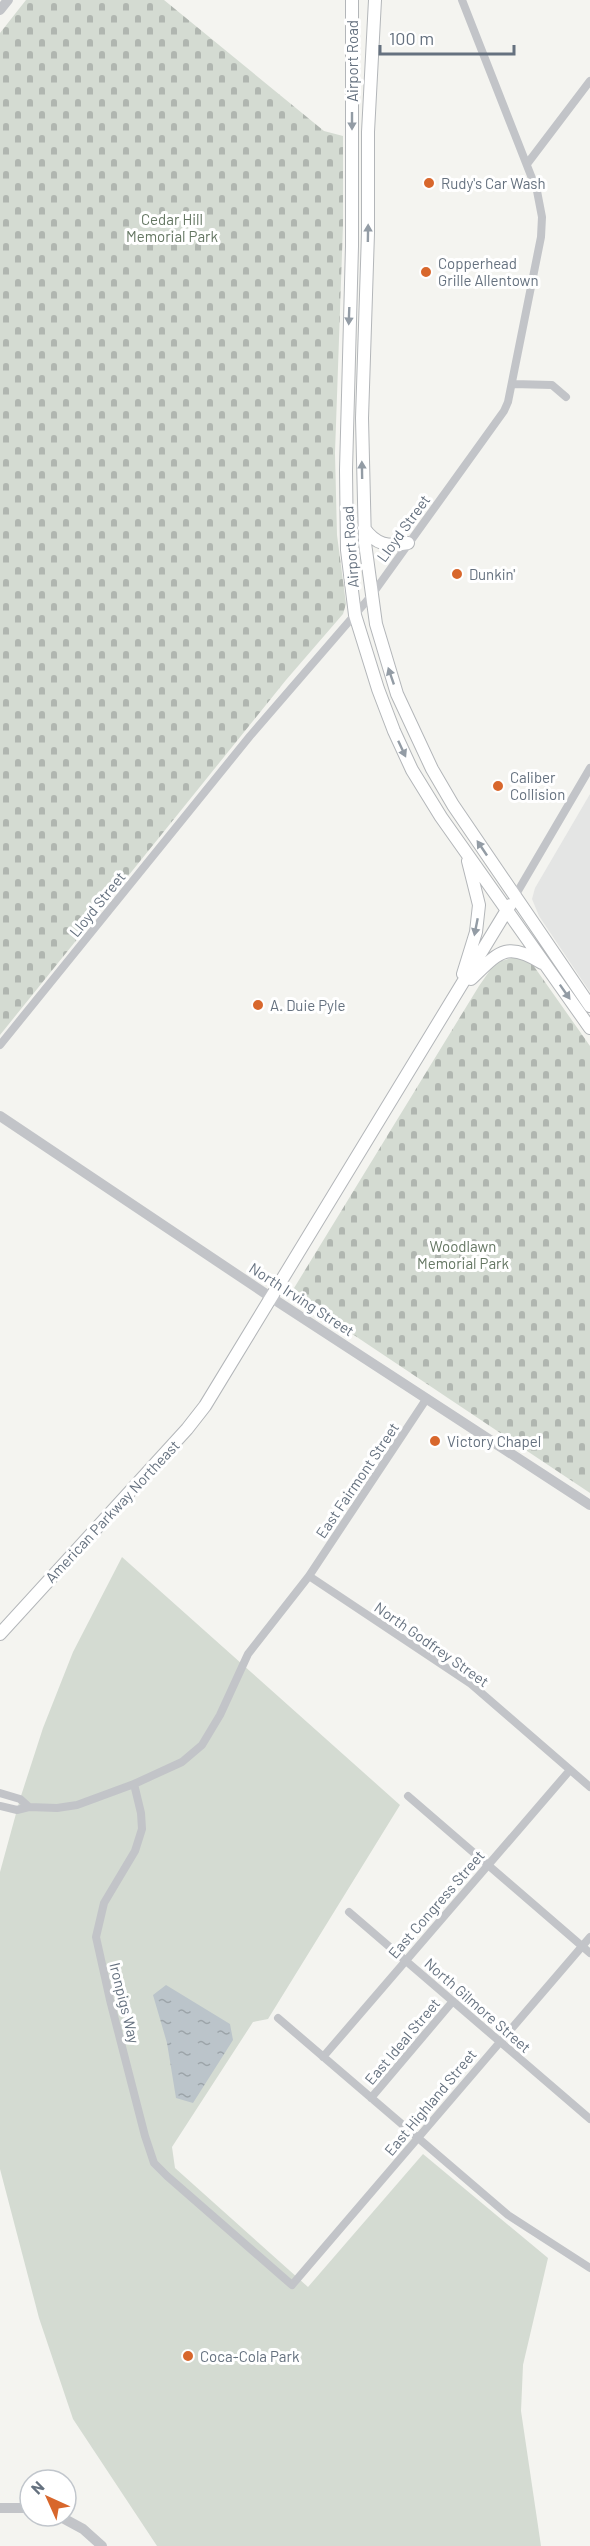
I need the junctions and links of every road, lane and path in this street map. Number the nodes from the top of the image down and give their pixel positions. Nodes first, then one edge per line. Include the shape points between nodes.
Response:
1 (8, 0) edge
2 (352, 0) edge
3 (375, 0) edge
4 (462, 0) edge
5 (0, 10) edge
6 (590, 81) edge
7 (526, 164) junction
8 (513, 384) junction
9 (566, 397) dead end
10 (364, 528) junction
11 (408, 543) junction
12 (371, 596) junction
13 (356, 615) junction
14 (590, 768) edge
15 (464, 850) junction
16 (515, 896) junction
17 (507, 909) junction
18 (546, 966) junction
19 (457, 993) junction
20 (590, 1006) edge
21 (590, 1028) edge
22 (0, 1045) edge
23 (0, 1116) edge
24 (272, 1298) junction
25 (427, 1398) junction
26 (590, 1505) edge
27 (309, 1576) junction
28 (0, 1634) edge
29 (570, 1770) junction
30 (134, 1784) junction
31 (590, 1787) edge
32 (0, 1793) edge
33 (408, 1796) dead end
34 (0, 1806) edge
35 (29, 1807) junction
36 (488, 1865) junction
37 (349, 1912) dead end
38 (590, 1937) edge
39 (582, 1947) junction
40 (590, 1953) edge
41 (406, 1960) junction
42 (453, 2001) junction
43 (278, 2018) dead end
44 (500, 2042) junction
45 (323, 2056) junction
46 (371, 2098) junction
47 (590, 2119) edge
48 (418, 2138) junction
49 (590, 2268) edge
50 (292, 2284) joint
51 (0, 2508) edge
52 (18, 2508) edge
53 (78, 2526) edge
54 (102, 2546) edge

1 - 5 street
2 -> 13 main road, Airport Road via 352,246 346,470 347,550
10 -> 3 main road, Airport Road via 362,418
4 - 7 street, Lloyd Street
6 - 7 street
7 - 8 street, Lloyd Street via 541,206 541,237
8 - 9 street via 552,385
8 - 11 street, Lloyd Street via 504,411
10 - 11 main road via 378,543
10 - 12 main road, Airport Road
11 - 12 street, Lloyd Street
12 - 13 street, Lloyd Street
16 -> 12 main road, Airport Road via 448,796 413,732 385,659
13 -> 15 main road, Airport Road via 394,731 412,770
13 - 22 street, Lloyd Street via 250,736
14 - 16 street
15 - 17 main road, Airport Road
15 -> 19 main road via 479,905 476,932
16 - 17 main road
16 - 20 main road, Airport Road
17 - 18 main road, Airport Road
17 - 19 main road
18 - 19 main road via 520,951 504,952
18 -> 21 main road, Airport Road
19 - 24 main road, American Parkway Northeast
23 - 24 street, North Irving Street
24 - 25 street, North Irving Street
24 - 28 main road, American Parkway Northeast via 220,1384 187,1429
25 - 26 street, North Irving Street
25 - 27 street, East Fairmont Street
27 - 29 street, North Godfrey Street via 471,1684
27 - 30 street, East Fairmont Street via 248,1654 202,1745 182,1762
29 - 31 street, North Godfrey Street
29 - 36 street, East Congress Street
30 - 35 street via 77,1805
30 - 50 street, Ironpigs Way via 142,1828 135,1851 104,1903 96,1937 145,2136 154,2163
32 - 35 street via 20,1799
33 - 36 street
34 - 35 street via 17,1810
36 - 39 street
36 - 41 street, East Congress Street
37 - 41 street, North Gilmore Street
38 - 39 street, East Highland Street
39 - 40 street
39 - 44 street, East Highland Street
41 - 42 street, North Gilmore Street
41 - 45 street, East Congress Street
42 - 44 street, North Gilmore Street
42 - 46 street, East Ideal Street
43 - 45 street
44 - 47 street, North Gilmore Street
44 - 48 street, East Highland Street
45 - 46 street
46 - 48 street
48 - 49 street via 508,2215
48 - 50 street, East Highland Street
51 - 52 street
53 - 54 street

